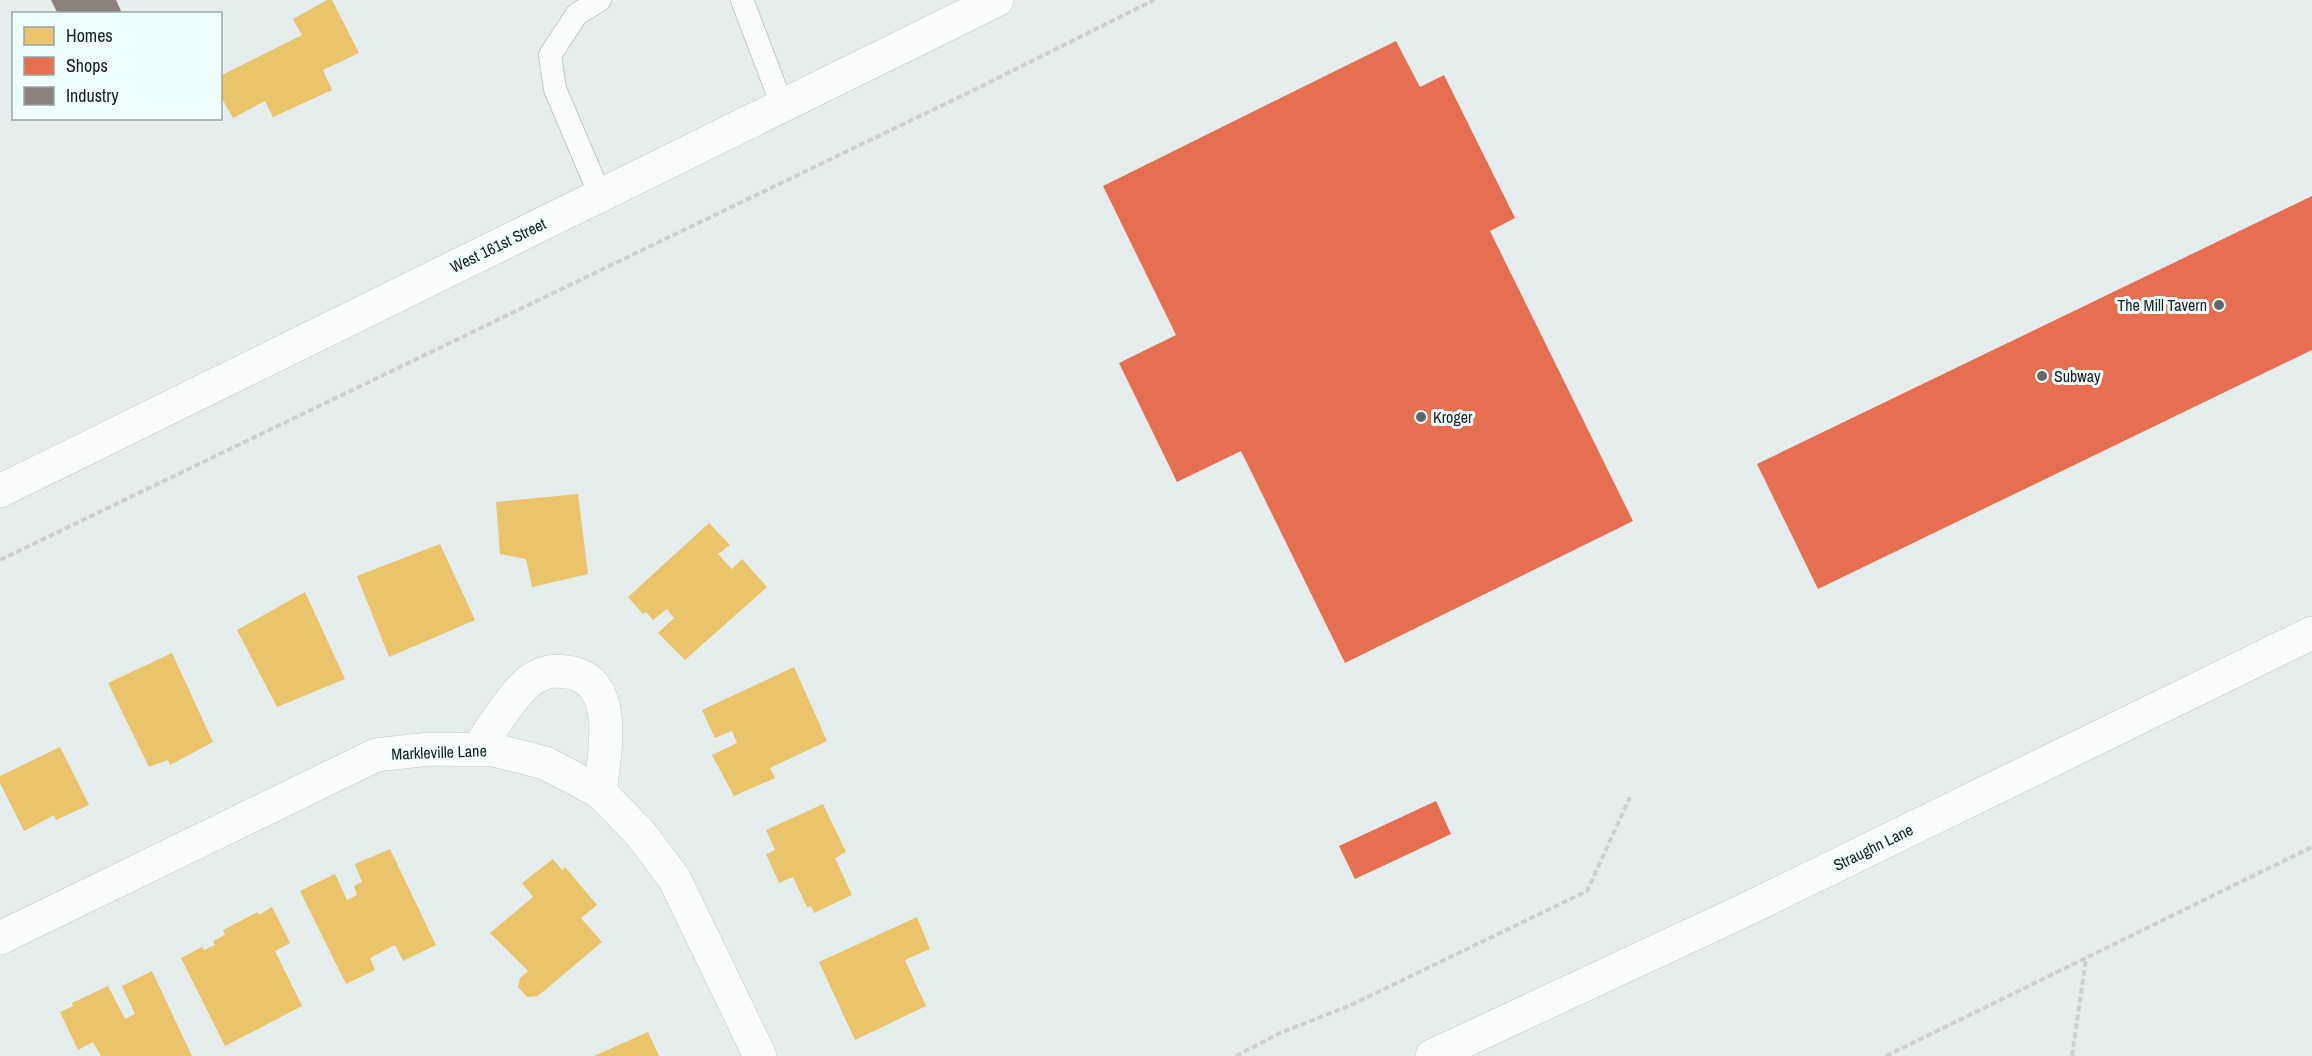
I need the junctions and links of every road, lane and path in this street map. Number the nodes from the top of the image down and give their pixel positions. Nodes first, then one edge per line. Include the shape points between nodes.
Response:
1 (600, 0) edge
2 (742, 0) edge
3 (997, 0) edge
4 (1154, 0) edge
5 (782, 105) junction
6 (600, 195) junction
7 (0, 491) edge
8 (0, 560) edge
9 (2312, 633) edge
10 (477, 750) junction
11 (600, 792) junction
12 (1630, 797) dead end
13 (2312, 847) edge
14 (0, 938) edge
15 (2086, 958) junction
16 (760, 1056) edge
17 (1236, 1056) edge
18 (1432, 1056) edge
19 (1887, 1056) edge
20 (2072, 1056) edge

1 - 6 lane via 577,14 550,55 555,89
2 - 5 lane
3 - 5 street, West 161st Street
4 - 8 path
5 - 6 street, West 161st Street
6 - 7 street, West 161st Street
9 - 18 street, Straughn Lane via 1747,909
10 - 11 street, Markleville Lane via 494,750 544,763
10 - 11 street via 532,678 557,669 584,676 601,695 607,739
10 - 14 street, Markleville Lane via 429,749 376,755
11 - 16 street, Markleville Lane via 640,833 674,878
12 - 17 path via 1587,891
13 - 15 path
15 - 19 path
15 - 20 path

